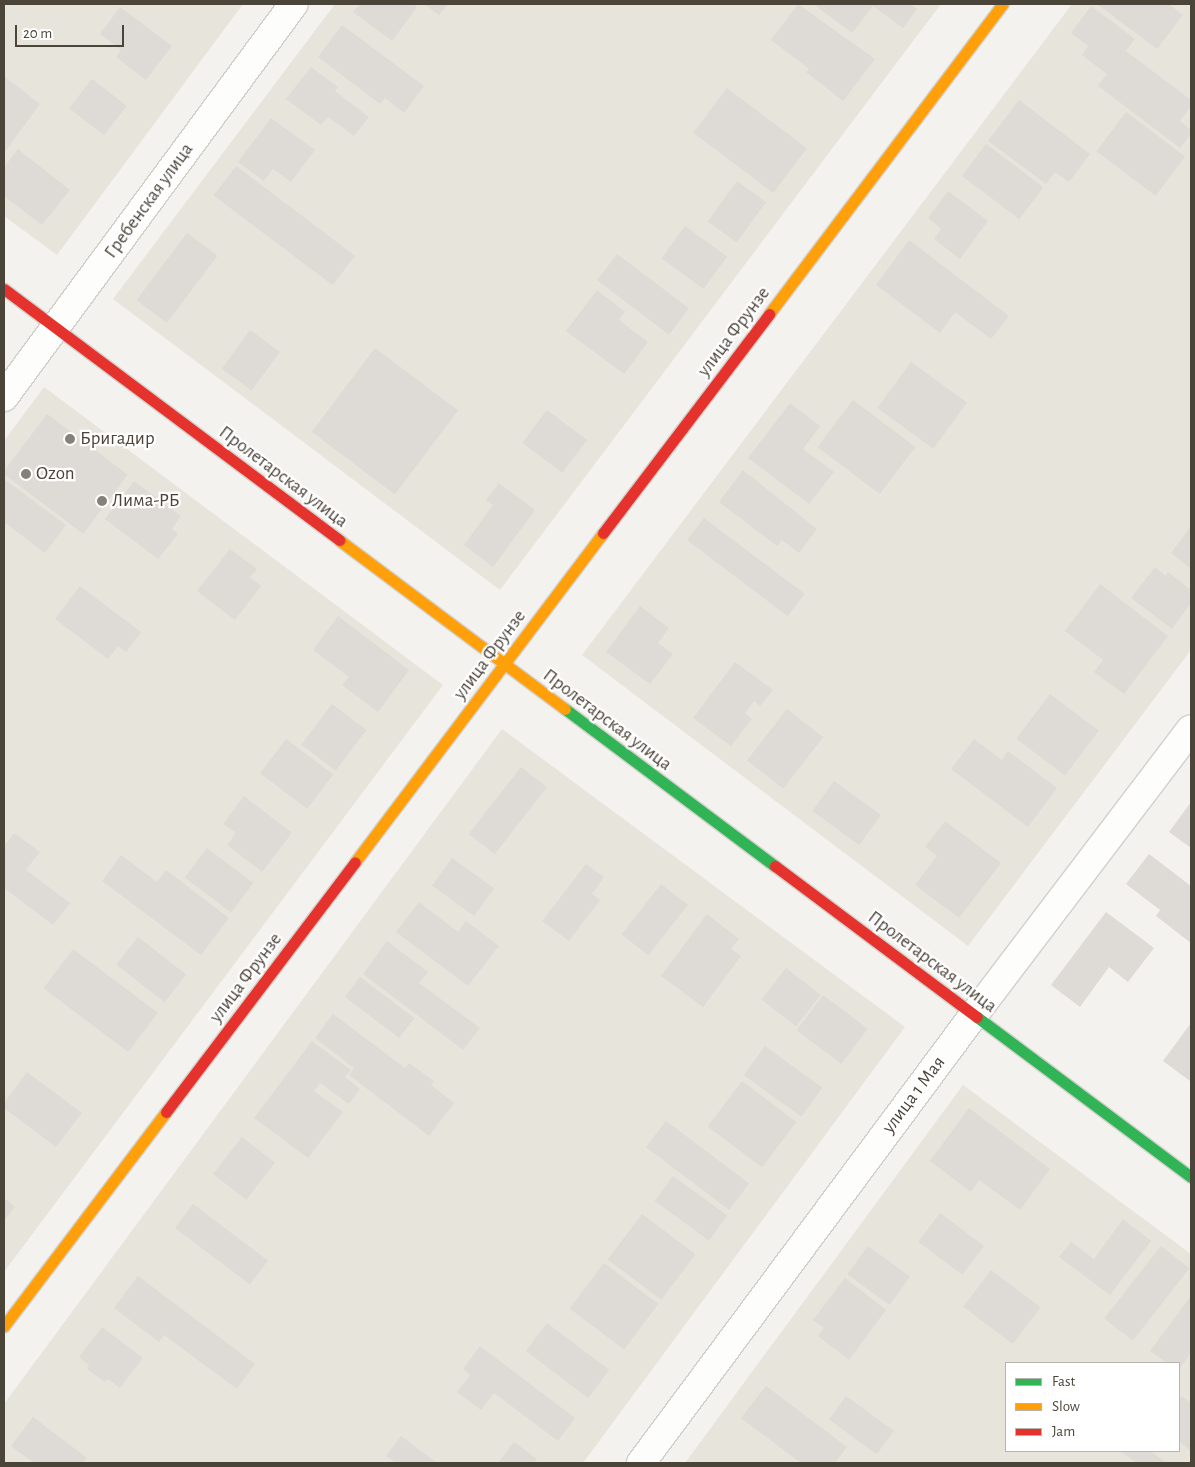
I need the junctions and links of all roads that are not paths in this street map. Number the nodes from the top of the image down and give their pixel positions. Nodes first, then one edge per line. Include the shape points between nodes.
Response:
1 (294, 4) edge
2 (1003, 4) edge
3 (4, 289) edge
4 (56, 328) junction
5 (4, 397) edge
6 (505, 665) junction
7 (1191, 729) edge
8 (973, 1016) junction
9 (1191, 1177) edge
10 (4, 1326) edge
11 (641, 1463) edge

1 - 4 street, Гребенская улица
2 - 6 street, улица Фрунзе
3 - 4 street, Пролетарская улица
4 - 5 street, Гребенская улица
4 - 6 street, Пролетарская улица
6 - 8 street, Пролетарская улица
6 - 10 street, улица Фрунзе
7 - 8 street, улица 1 Мая
8 - 9 street, Пролетарская улица
8 - 11 street, улица 1 Мая

